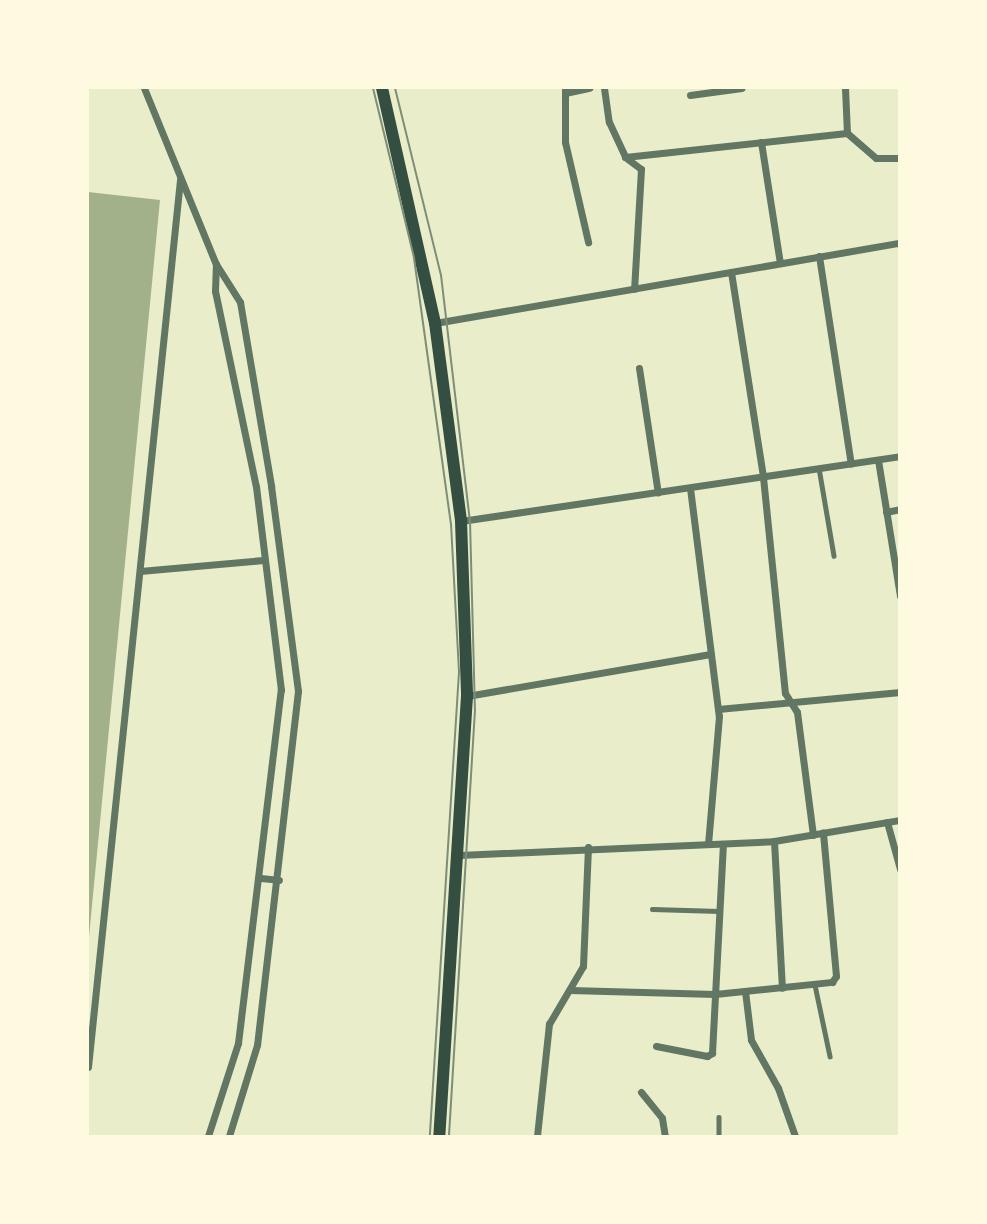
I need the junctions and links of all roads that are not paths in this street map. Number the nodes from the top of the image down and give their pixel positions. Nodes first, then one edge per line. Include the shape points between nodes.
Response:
1 (144, 88) edge
2 (382, 88) edge
3 (589, 88) edge
4 (604, 88) edge
5 (742, 88) edge
6 (845, 88) edge
7 (565, 90) edge
8 (690, 95) dead end
9 (847, 133) junction
10 (761, 142) junction
11 (625, 158) junction
12 (900, 158) edge
13 (181, 178) junction
14 (588, 242) dead end
15 (900, 243) edge
16 (819, 256) junction
17 (780, 263) junction
18 (216, 264) junction
19 (731, 272) junction
20 (634, 289) junction
21 (435, 323) junction
22 (639, 368) dead end
23 (900, 456) edge
24 (878, 460) junction
25 (851, 464) junction
26 (819, 468) junction
27 (763, 477) junction
28 (690, 488) junction
29 (658, 493) junction
30 (900, 509) edge
31 (886, 512) junction
32 (461, 522) junction
33 (834, 556) dead end
34 (264, 560) junction
35 (140, 571) junction
36 (900, 596) edge
37 (710, 654) junction
38 (900, 692) edge
39 (467, 696) junction
40 (792, 705) junction
41 (718, 709) junction
42 (900, 820) edge
43 (887, 822) junction
44 (822, 833) junction
45 (813, 835) junction
46 (774, 841) junction
47 (708, 844) junction
48 (723, 844) junction
49 (589, 847) junction
50 (458, 855) junction
51 (900, 869) edge
52 (261, 878) junction
53 (279, 880) junction
54 (652, 909) dead end
55 (720, 911) junction
56 (815, 985) junction
57 (782, 988) junction
58 (570, 990) junction
59 (745, 991) junction
60 (715, 994) junction
61 (656, 1046) dead end
62 (830, 1056) dead end
63 (88, 1067) edge
64 (641, 1092) dead end
65 (719, 1117) dead end
66 (208, 1136) edge
67 (229, 1136) edge
68 (439, 1136) edge
69 (537, 1136) edge
70 (666, 1136) edge
71 (719, 1136) edge
72 (795, 1136) edge

1 - 13 street
2 - 21 main road
3 - 7 street
4 - 11 street via 610,122
5 - 8 street
6 - 9 street
7 - 14 street via 565,142
9 - 10 street
9 - 12 street via 876,158
10 - 11 street
10 - 17 street
11 - 20 street via 641,169
13 - 18 street
13 - 35 street
15 - 16 street
16 - 17 street
16 - 25 street
17 - 19 street
18 - 34 street via 215,291 256,487
18 - 53 street via 240,302 271,486 298,691
19 - 20 street
19 - 27 street
20 - 21 street
21 - 32 main road
22 - 29 street
23 - 24 street
24 - 25 street
24 - 31 street
25 - 26 street
26 - 27 street
26 - 33 lane
27 - 28 street
27 - 40 street via 785,693
28 - 29 street
28 - 37 street
29 - 32 street
30 - 31 street
31 - 36 street
32 - 39 main road
34 - 35 street
34 - 52 street via 281,690
35 - 63 street
37 - 39 street
37 - 41 street
38 - 40 street
39 - 50 main road
40 - 41 street
40 - 45 street via 797,712
41 - 47 street via 717,776
42 - 43 street
43 - 44 street
43 - 51 street
44 - 45 street
44 - 56 street via 836,976 832,982
45 - 46 street
46 - 48 street
46 - 57 street
47 - 48 street
47 - 49 street
48 - 55 street
49 - 50 street
49 - 58 street via 583,966
50 - 68 main road
52 - 53 street
52 - 66 street via 238,1043
53 - 67 street via 257,1045
54 - 55 lane
55 - 60 street
56 - 57 street
56 - 62 lane
57 - 59 street
58 - 60 street
58 - 69 street via 549,1024
59 - 60 street
59 - 72 street via 751,1040 778,1088
60 - 61 street via 710,1056
64 - 70 street via 662,1118
65 - 71 lane

